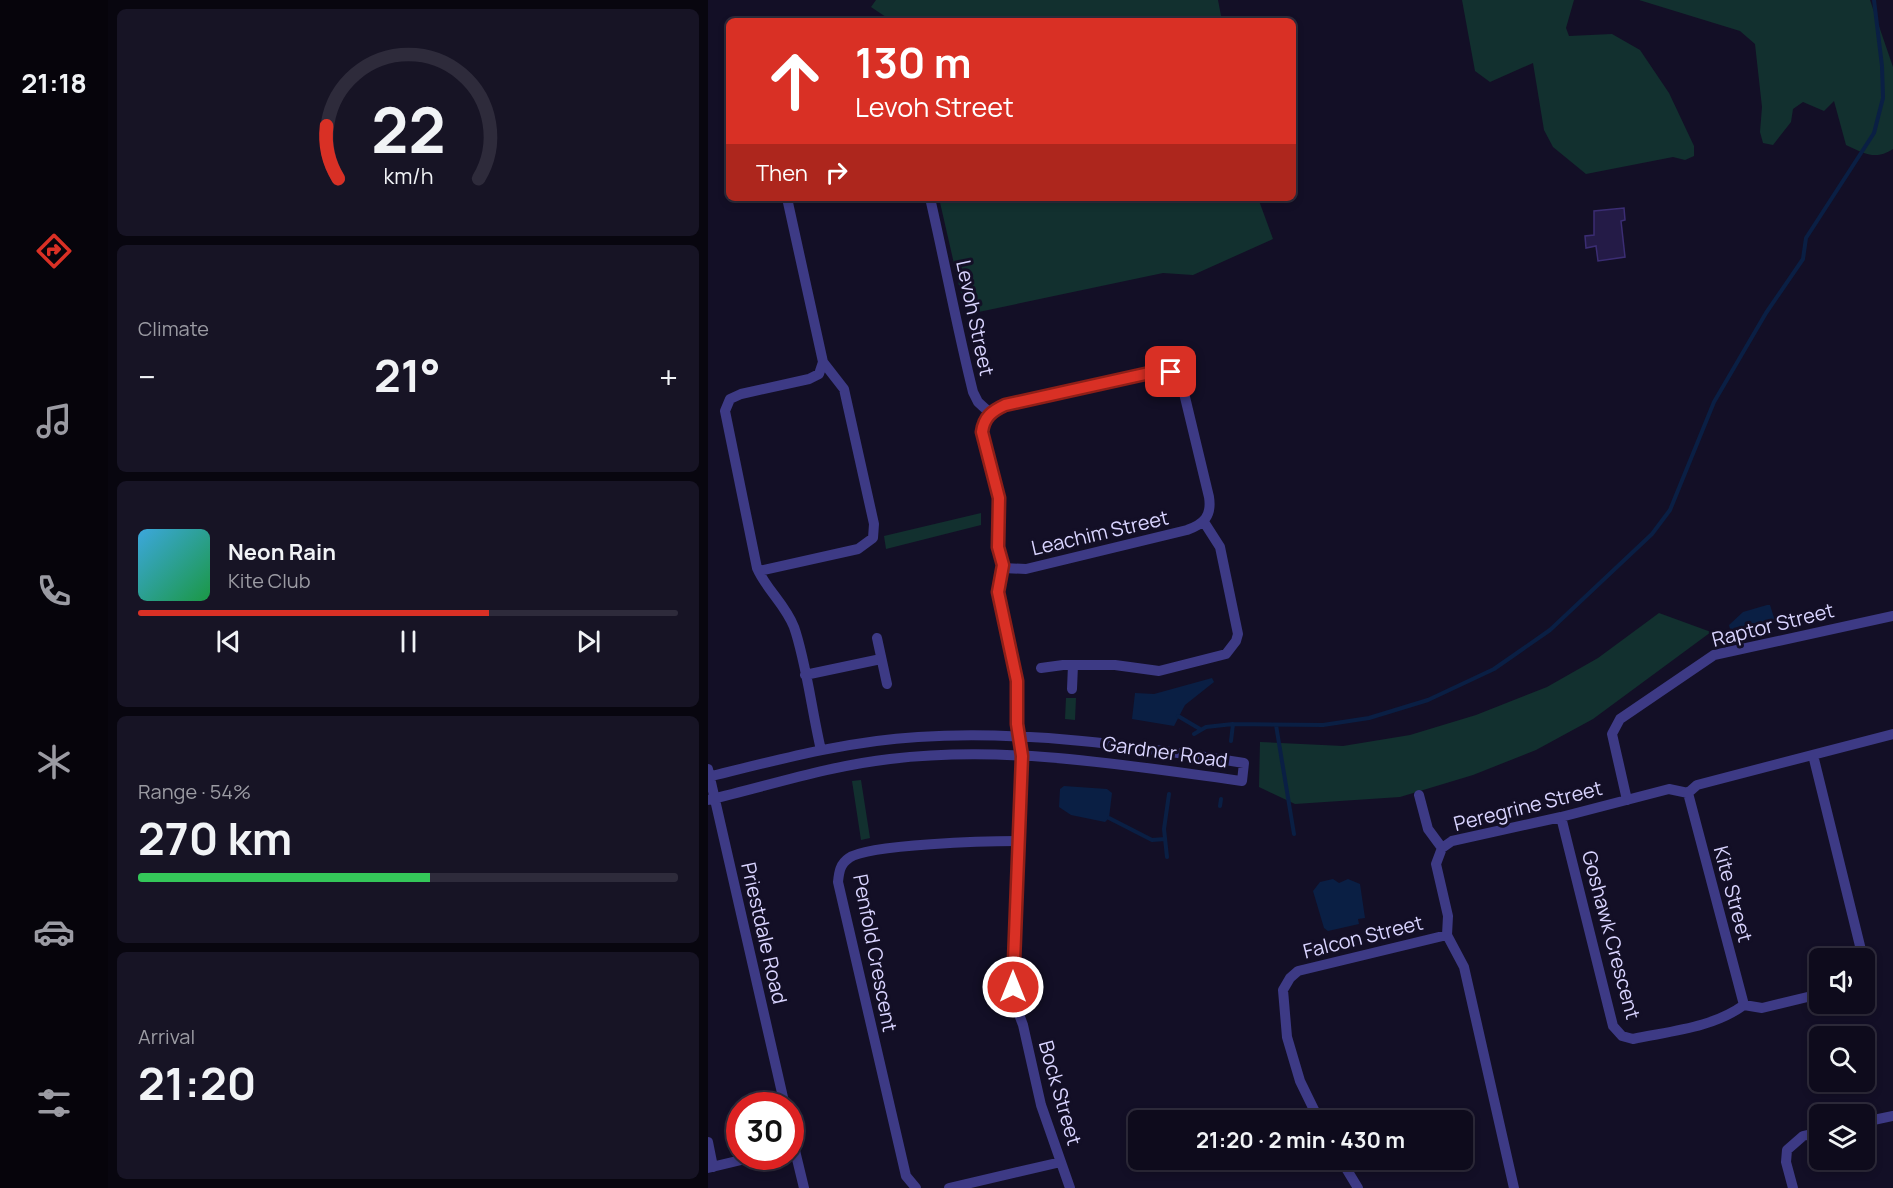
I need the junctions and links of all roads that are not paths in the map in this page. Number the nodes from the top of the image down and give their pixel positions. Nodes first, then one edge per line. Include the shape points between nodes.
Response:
1 (788, 201) edge
2 (931, 201) edge
3 (823, 362) junction
4 (990, 413) junction
5 (1204, 522) junction
6 (1003, 568) junction
7 (759, 571) junction
8 (1893, 616) edge
9 (877, 638) dead end
10 (881, 659) junction
11 (1073, 665) junction
12 (1041, 668) dead end
13 (804, 675) junction
14 (886, 684) dead end
15 (1072, 689) dead end
16 (1893, 734) edge
17 (1019, 736) junction
18 (821, 750) junction
19 (1813, 755) junction
20 (1022, 756) junction
21 (709, 774) edge
22 (1688, 793) junction
23 (1419, 795) dead end
24 (711, 799) edge
25 (1627, 800) junction
26 (1561, 817) junction
27 (1019, 841) junction
28 (1442, 848) junction
29 (1447, 935) junction
30 (1861, 948) edge
31 (1809, 997) edge
32 (1744, 1005) junction
33 (782, 1092) edge
34 (1314, 1110) edge
35 (1893, 1116) edge
36 (1875, 1120) edge
37 (1809, 1135) edge
38 (708, 1142) edge
39 (1061, 1162) junction
40 (726, 1163) edge
41 (711, 1167) edge
42 (799, 1170) edge
43 (1347, 1170) edge
44 (804, 1188) edge
45 (916, 1188) edge
46 (949, 1188) edge
47 (1070, 1188) edge
48 (1358, 1188) edge
49 (1514, 1188) edge
50 (1793, 1188) edge

1 - 3 street
2 - 4 street, Levoh Street via 973,392
3 - 7 street via 819,374 741,393 730,399 725,411
3 - 7 street via 844,389 874,524 873,538 858,549
4 - 5 street via 1005,405 1163,370 1171,372 1184,393 1209,497 1210,513
4 - 6 street via 982,432 999,498 998,547
5 - 6 street, Leachim Street via 1187,530 1026,569
5 - 11 street via 1220,548 1238,634 1232,649 1220,657 1159,671
6 - 17 street via 998,592 1017,681
7 - 13 street via 794,627
8 - 25 street, Raptor Street via 1714,655 1620,719 1612,734
9 - 10 street
10 - 13 street
10 - 14 street
11 - 12 street
11 - 15 street
13 - 18 street
16 - 19 street, Peregrine Street
17 - 18 street, Gardner Road via 917,737
17 - 20 street
17 - 20 street, Gardner Road via 1144,747 1244,763 1242,781 1091,760
18 - 21 street, Gardner Road
19 - 22 street, Peregrine Street via 1697,785
19 - 30 street
20 - 24 street, Gardner Road via 888,759
20 - 27 street, Bock Street
21 - 24 street, Priestdale Road
22 - 25 street, Peregrine Street via 1668,789
22 - 32 street, Kite Street
23 - 28 street via 1428,829
24 - 33 street, Priestdale Road
25 - 26 street, Peregrine Street
26 - 28 street, Peregrine Street via 1452,842
26 - 32 street, Goshawk Crescent via 1613,1026 1622,1036 1633,1039 1708,1023 1729,1016
27 - 39 street, Bock Street via 1014,1001 1041,1105
27 - 45 street, Penfold Crescent via 862,853 848,858 839,871 838,882 894,1127 906,1176
28 - 29 street, Peregrine Street via 1436,864 1448,916
29 - 34 street, Falcon Street via 1298,971 1290,978 1283,990 1287,1037 1300,1081
29 - 49 street, Peregrine Street via 1464,967
31 - 32 street, Goshawk Crescent via 1762,1008
35 - 36 street
37 - 50 street via 1787,1150
38 - 41 street
39 - 46 street
39 - 47 street, Bock Street
40 - 41 street
42 - 44 street
43 - 48 street

